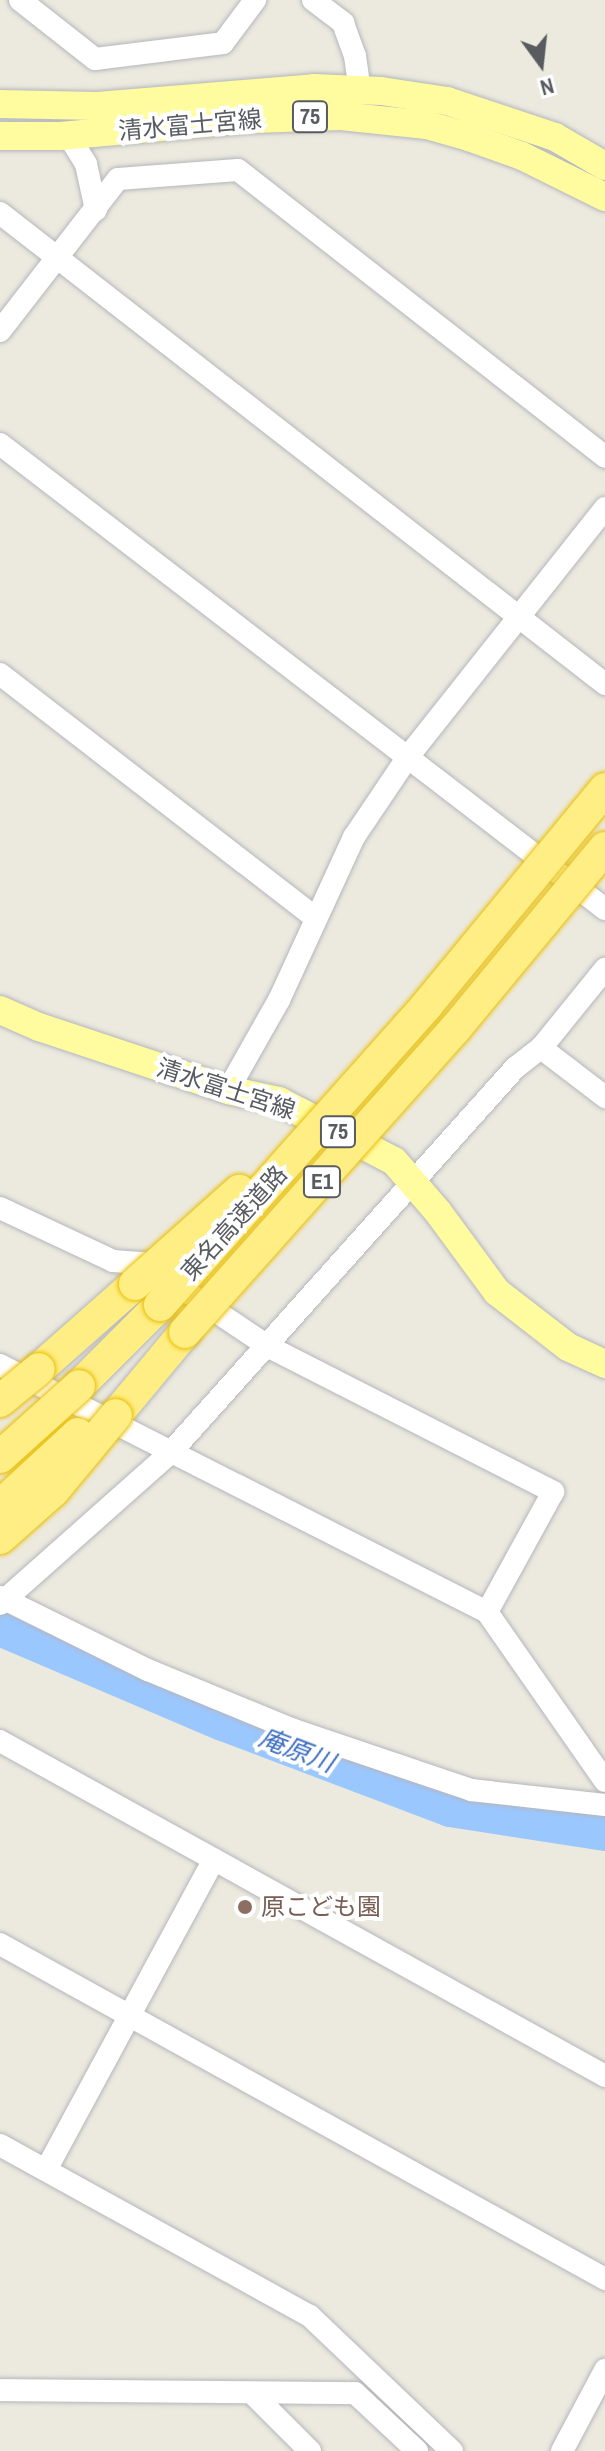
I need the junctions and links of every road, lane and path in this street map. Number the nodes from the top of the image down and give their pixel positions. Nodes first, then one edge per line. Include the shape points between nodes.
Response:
1 (20, 0) edge
2 (255, 0) edge
3 (313, 0) edge
4 (360, 90) junction
5 (0, 104) edge
6 (68, 135) junction
7 (0, 136) edge
8 (605, 166) edge
9 (605, 197) edge
10 (96, 210) junction
11 (0, 213) edge
12 (58, 257) junction
13 (0, 331) edge
14 (0, 444) edge
15 (605, 457) edge
16 (605, 508) edge
17 (517, 617) junction
18 (0, 674) edge
19 (605, 684) edge
20 (407, 758) junction
21 (605, 789) edge
22 (605, 848) edge
23 (605, 909) edge
24 (314, 917) junction
25 (605, 969) edge
26 (0, 1010) edge
27 (541, 1048) junction
28 (365, 1077) junction
29 (228, 1090) junction
30 (605, 1097) edge
31 (413, 1181) junction
32 (0, 1208) edge
33 (269, 1347) junction
34 (605, 1364) edge
35 (0, 1365) edge
36 (0, 1401) edge
37 (114, 1408) junction
38 (171, 1452) junction
39 (0, 1457) edge
40 (0, 1506) edge
41 (0, 1538) edge
42 (2, 1600) edge
43 (487, 1612) junction
44 (0, 1741) edge
45 (605, 1781) edge
46 (605, 1805) edge
47 (214, 1859) junction
48 (0, 1944) edge
49 (127, 2015) junction
50 (605, 2076) edge
51 (0, 2145) edge
52 (46, 2170) junction
53 (605, 2279) edge
54 (605, 2370) edge
55 (0, 2390) edge
56 (252, 2393) junction
57 (310, 2451) edge
58 (417, 2451) edge
59 (452, 2451) edge
60 (562, 2451) edge

1 - 2 street via 95,59 223,43
3 - 4 street via 343,23
4 - 5 main road, 清水富士宮線 / 75 via 223,93 97,106
4 - 8 main road, 清水富士宮線 / 75 via 447,101 555,137
6 - 7 main road, 清水富士宮線 / 75
6 - 9 main road, 清水富士宮線 / 75 via 341,116 427,125 522,156
6 - 10 street via 86,164
10 - 12 street
10 - 15 street via 118,179 238,170
11 - 12 street
12 - 13 street
12 - 17 street
14 - 20 street
16 - 17 street
17 - 19 street
17 - 20 street
18 - 24 street
20 - 23 street
20 - 24 street via 354,837
21 - 28 highway, 東名高速道路 / E1, bridge
22 - 37 highway, 東名高速道路 / E1, bridge via 445,1041
24 - 29 street via 279,1000
25 - 27 street
26 - 29 main road, 清水富士宮線 / 75
27 - 30 street
27 - 31 street via 515,1068
28 - 36 highway, bridge
28 - 39 highway, 東名高速道路 / E1, bridge via 160,1305
29 - 31 main road, 清水富士宮線 / 75 via 279,1101 394,1161
31 - 33 street
31 - 34 main road, 清水富士宮線 / 75 via 497,1292 568,1347
32 - 33 street via 113,1261 144,1263
33 - 38 street
33 - 43 street via 553,1492
35 - 38 street
37 - 40 highway, 東名高速道路 / E1, bridge
37 - 41 highway, bridge via 54,1490
38 - 42 street
38 - 43 street
42 - 46 street via 148,1670 291,1729 471,1790
43 - 45 street
44 - 47 street
47 - 49 street
47 - 50 street
48 - 49 street
49 - 52 street
49 - 53 street
51 - 52 street
52 - 59 street via 310,2316
54 - 60 street
55 - 56 street
56 - 57 street
56 - 58 street via 355,2393

